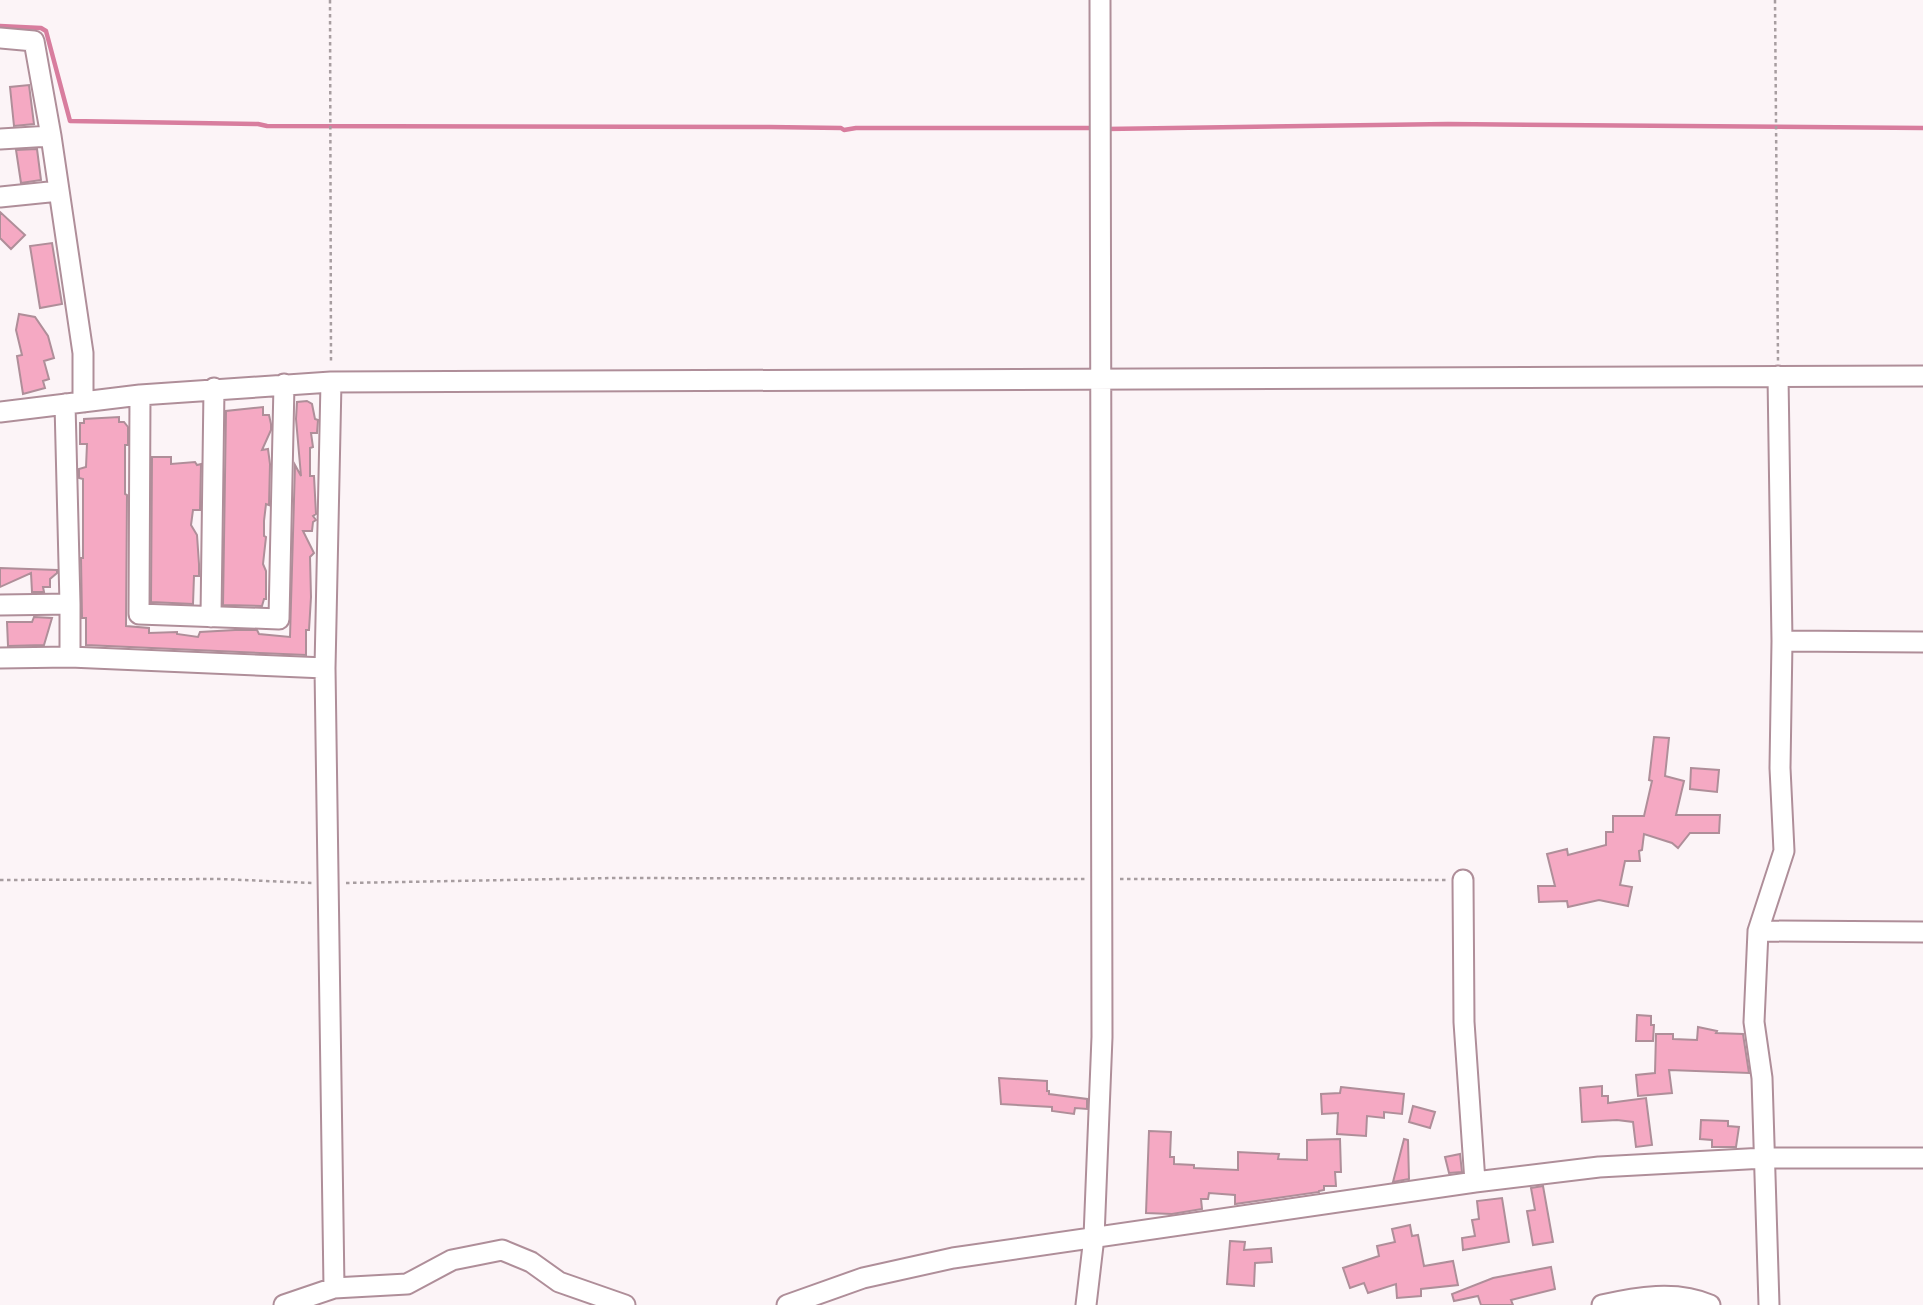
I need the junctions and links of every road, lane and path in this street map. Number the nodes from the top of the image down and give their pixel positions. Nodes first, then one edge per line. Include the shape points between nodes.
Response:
1 (330, 0) edge
2 (1100, 0) edge
3 (1775, 0) edge
4 (0, 38) edge
5 (51, 136) junction
6 (0, 139) edge
7 (59, 191) junction
8 (0, 197) edge
9 (1778, 376) junction
10 (1923, 376) edge
11 (1101, 379) junction
12 (331, 382) junction
13 (284, 384) junction
14 (214, 388) junction
15 (140, 395) junction
16 (74, 403) junction
17 (0, 412) edge
18 (69, 604) junction
19 (0, 605) edge
20 (211, 617) junction
21 (1782, 641) junction
22 (1923, 642) edge
23 (70, 657) junction
24 (0, 658) edge
25 (325, 668) junction
26 (1102, 878) junction
27 (0, 880) edge
28 (1463, 880) joint
29 (328, 883) junction
30 (1758, 931) junction
31 (1923, 932) edge
32 (1765, 1158) junction
33 (1923, 1158) edge
34 (1475, 1182) junction
35 (1094, 1237) junction
36 (334, 1288) junction
37 (284, 1305) edge
38 (625, 1305) edge
39 (787, 1305) edge
40 (1086, 1305) edge
41 (1602, 1305) edge
42 (1710, 1305) edge
43 (1769, 1305) edge

1 - 12 path
2 - 11 street
3 - 9 path
4 - 5 street via 34,41
5 - 6 street
5 - 7 street
7 - 8 street
7 - 16 street via 83,353
9 - 10 street
9 - 11 street
9 - 21 street
11 - 12 street
11 - 26 street
12 - 13 street
12 - 25 street
13 - 14 street
13 - 20 street via 279,619
14 - 15 street
14 - 20 street
15 - 16 street
15 - 20 street via 139,614
16 - 17 street
16 - 18 street
18 - 19 street
18 - 23 street
21 - 22 street
21 - 30 street via 1784,851
23 - 24 street
23 - 25 street
25 - 29 street
26 - 28 path
26 - 29 path
26 - 35 street via 1102,1037
27 - 29 path
28 - 34 street via 1464,1022
29 - 36 street
30 - 31 street
30 - 32 street via 1754,1022
32 - 33 street
32 - 34 street via 1599,1167
32 - 43 street
34 - 35 street
35 - 39 street via 953,1258 863,1278
35 - 40 street
36 - 37 street
36 - 38 street via 407,1284 452,1260 502,1250 531,1262 559,1282
41 - 42 street via 1656,1296

